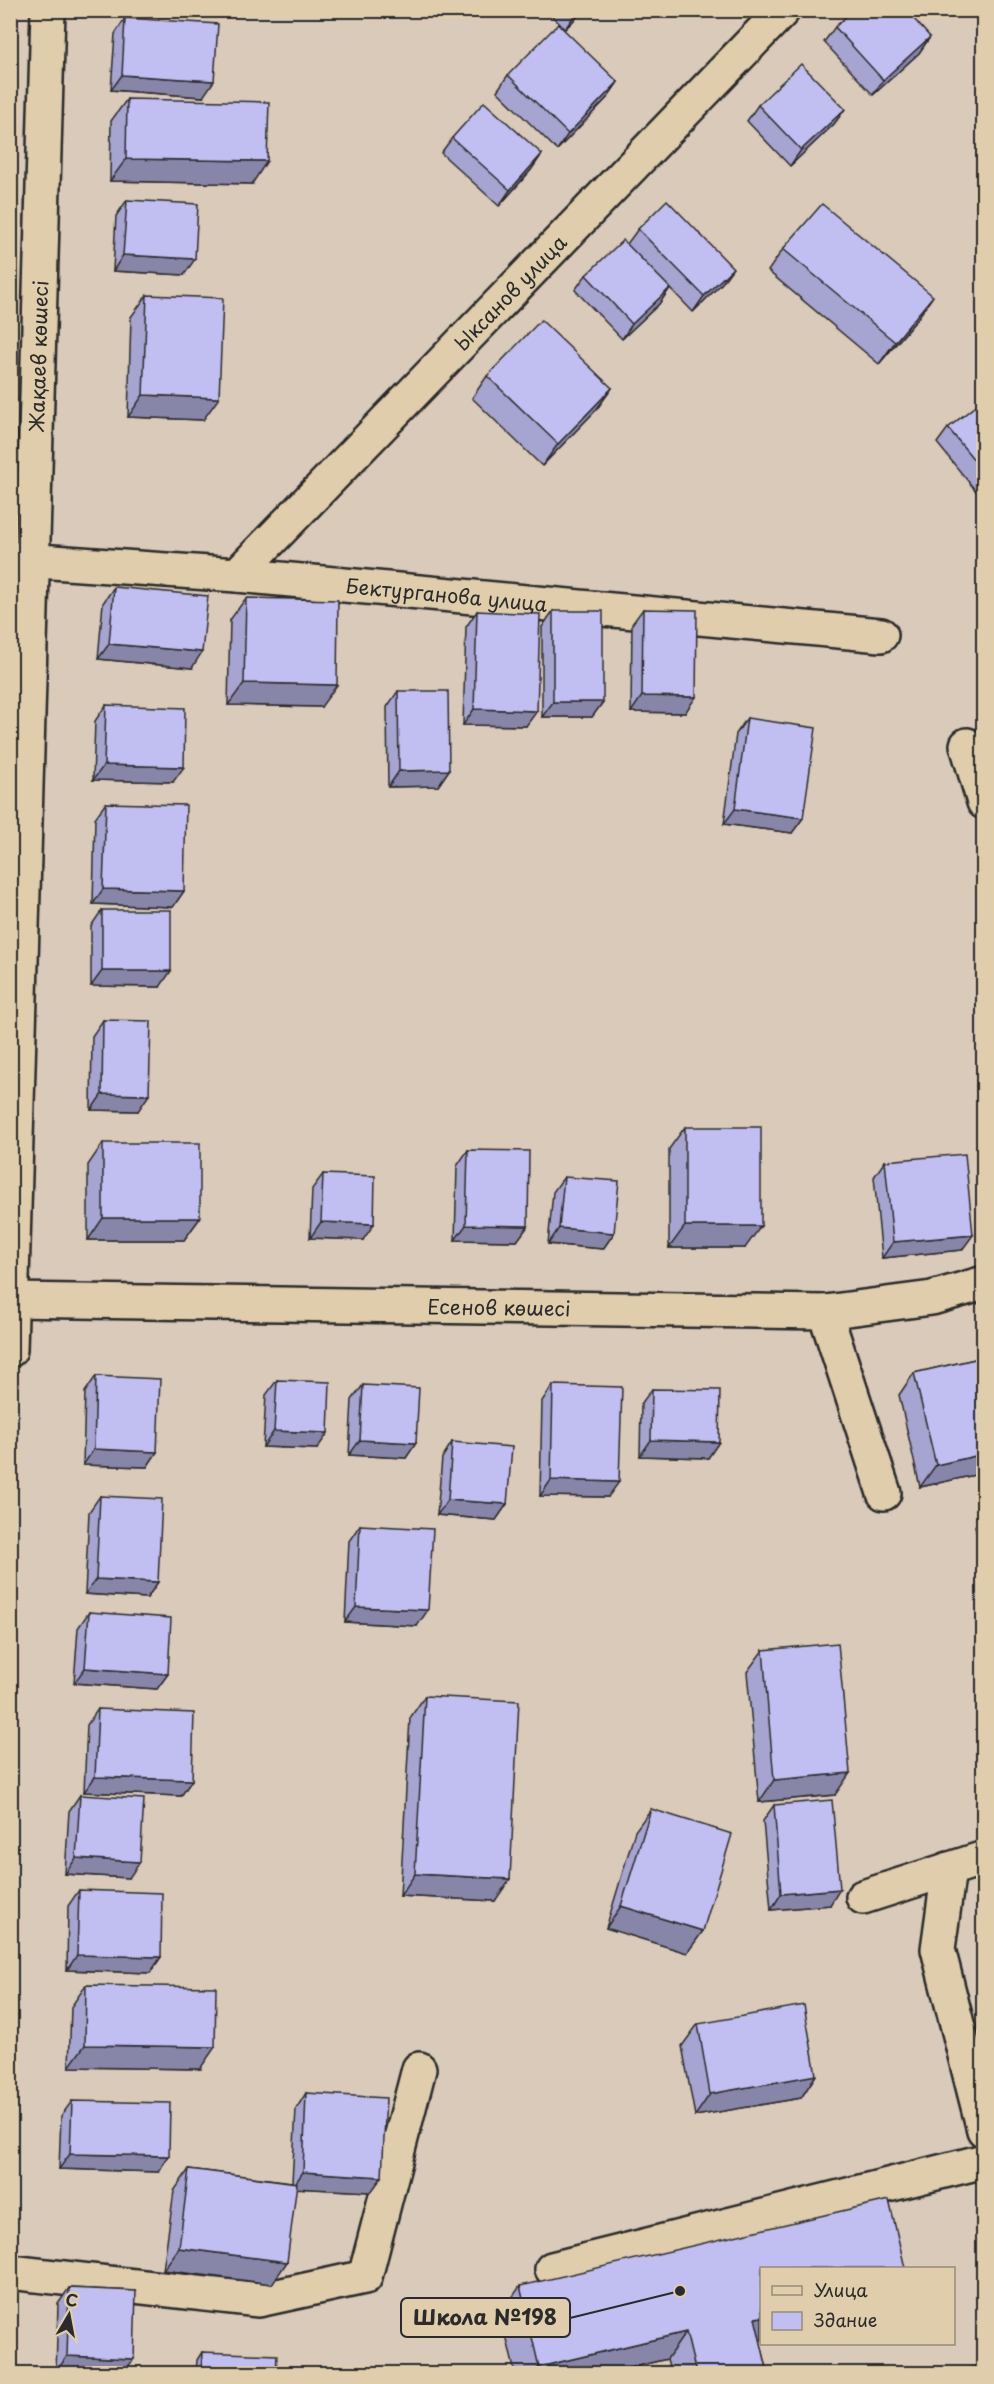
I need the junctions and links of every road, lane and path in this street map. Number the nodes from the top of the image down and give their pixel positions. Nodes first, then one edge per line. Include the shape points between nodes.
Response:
1 (48, 10) edge
2 (783, 10) edge
3 (21, 559) edge
4 (237, 575) junction
5 (881, 634) dead end
6 (967, 745) dead end
7 (984, 802) edge
8 (984, 1283) edge
9 (11, 1300) edge
10 (825, 1312) junction
11 (10, 1350) edge
12 (884, 1493) dead end
13 (984, 1858) edge
14 (949, 1869) junction
15 (863, 1897) dead end
16 (419, 2069) dead end
17 (984, 2130) edge
18 (984, 2161) edge
19 (552, 2269) dead end
20 (10, 2272) edge

1 - 3 street, Жақаев көшесі
2 - 4 street, Ыксанов улица
3 - 4 street, Бектурганова улица
3 - 9 street, Жақаев көшесі
4 - 5 street, Бектурганова улица
6 - 7 street
8 - 10 street, Есенов көшесі via 932,1298
9 - 10 street, Есенов көшесі
9 - 11 street, Жақаев көшесі
10 - 12 street
13 - 14 street
14 - 15 street
14 - 17 street via 938,1949
16 - 20 street via 365,2277 260,2300
18 - 19 street

